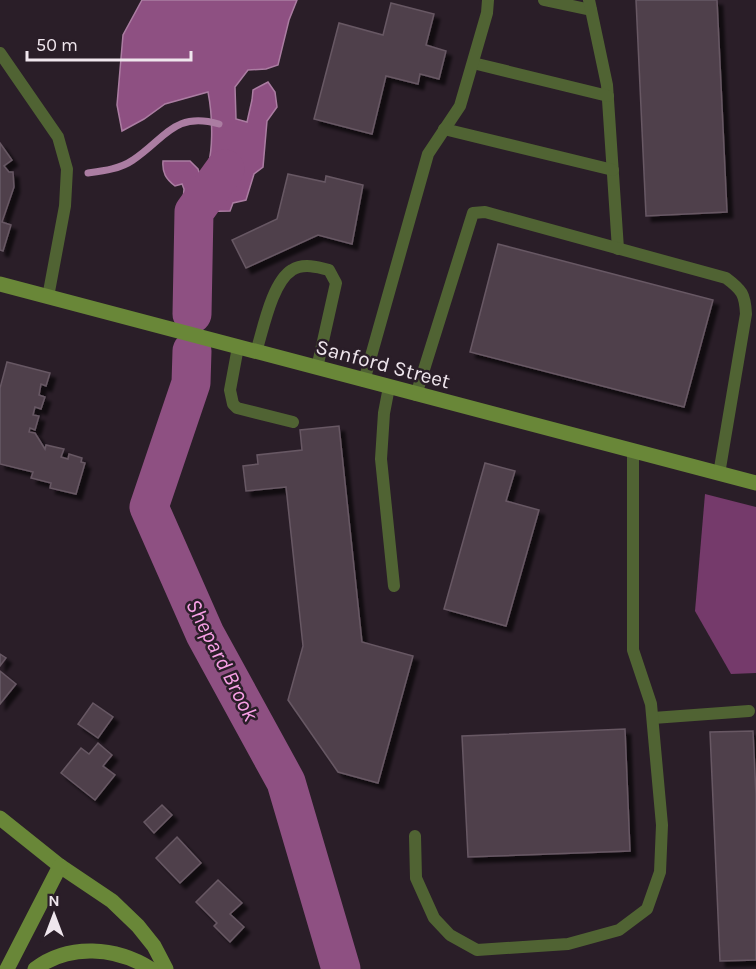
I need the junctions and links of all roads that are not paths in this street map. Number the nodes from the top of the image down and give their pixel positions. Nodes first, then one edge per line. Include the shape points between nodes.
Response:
1 (488, 0) edge
2 (544, 0) edge
3 (590, 5) edge
4 (0, 53) edge
5 (473, 63) junction
6 (608, 96) junction
7 (444, 129) junction
8 (613, 170) junction
9 (618, 249) junction
10 (0, 284) edge
11 (48, 297) junction
12 (238, 347) junction
13 (256, 352) junction
14 (317, 368) junction
15 (364, 381) junction
16 (389, 387) junction
17 (416, 395) junction
18 (293, 422) dead end
19 (633, 452) junction
20 (719, 474) junction
21 (756, 483) edge
22 (394, 586) dead end
23 (749, 711) dead end
24 (653, 718) junction
25 (0, 818) edge
26 (415, 836) dead end
27 (60, 866) junction
28 (7, 969) edge
29 (35, 969) edge
30 (151, 969) edge
31 (166, 969) edge

1 - 5 lane
2 - 3 lane
3 - 6 lane
4 - 11 lane via 58,137 67,169 65,206
5 - 6 lane
5 - 7 lane via 460,106
6 - 8 lane
7 - 8 lane
7 - 15 lane via 428,154
8 - 9 lane
9 - 17 lane via 485,212 473,213
9 - 20 lane via 726,278 745,297 746,314
10 - 11 street, Sanford Street
11 - 12 street, Sanford Street
12 - 13 street, Sanford Street
12 - 18 lane via 230,390 233,404
13 - 14 street, Sanford Street
13 - 14 lane via 278,284 292,269 311,266 329,270 336,284
14 - 15 street, Sanford Street
15 - 16 street, Sanford Street
16 - 17 street, Sanford Street
16 - 22 lane via 381,459
17 - 19 street, Sanford Street
19 - 20 street, Sanford Street
19 - 24 lane via 633,650
20 - 21 street, Sanford Street
23 - 24 lane
24 - 26 lane via 662,825 660,872 647,909 619,930 568,944 477,950 450,936 434,918 416,878
25 - 27 street
27 - 28 street
27 - 31 street via 112,901 138,926
29 - 30 street via 60,955 86,950 140,962

